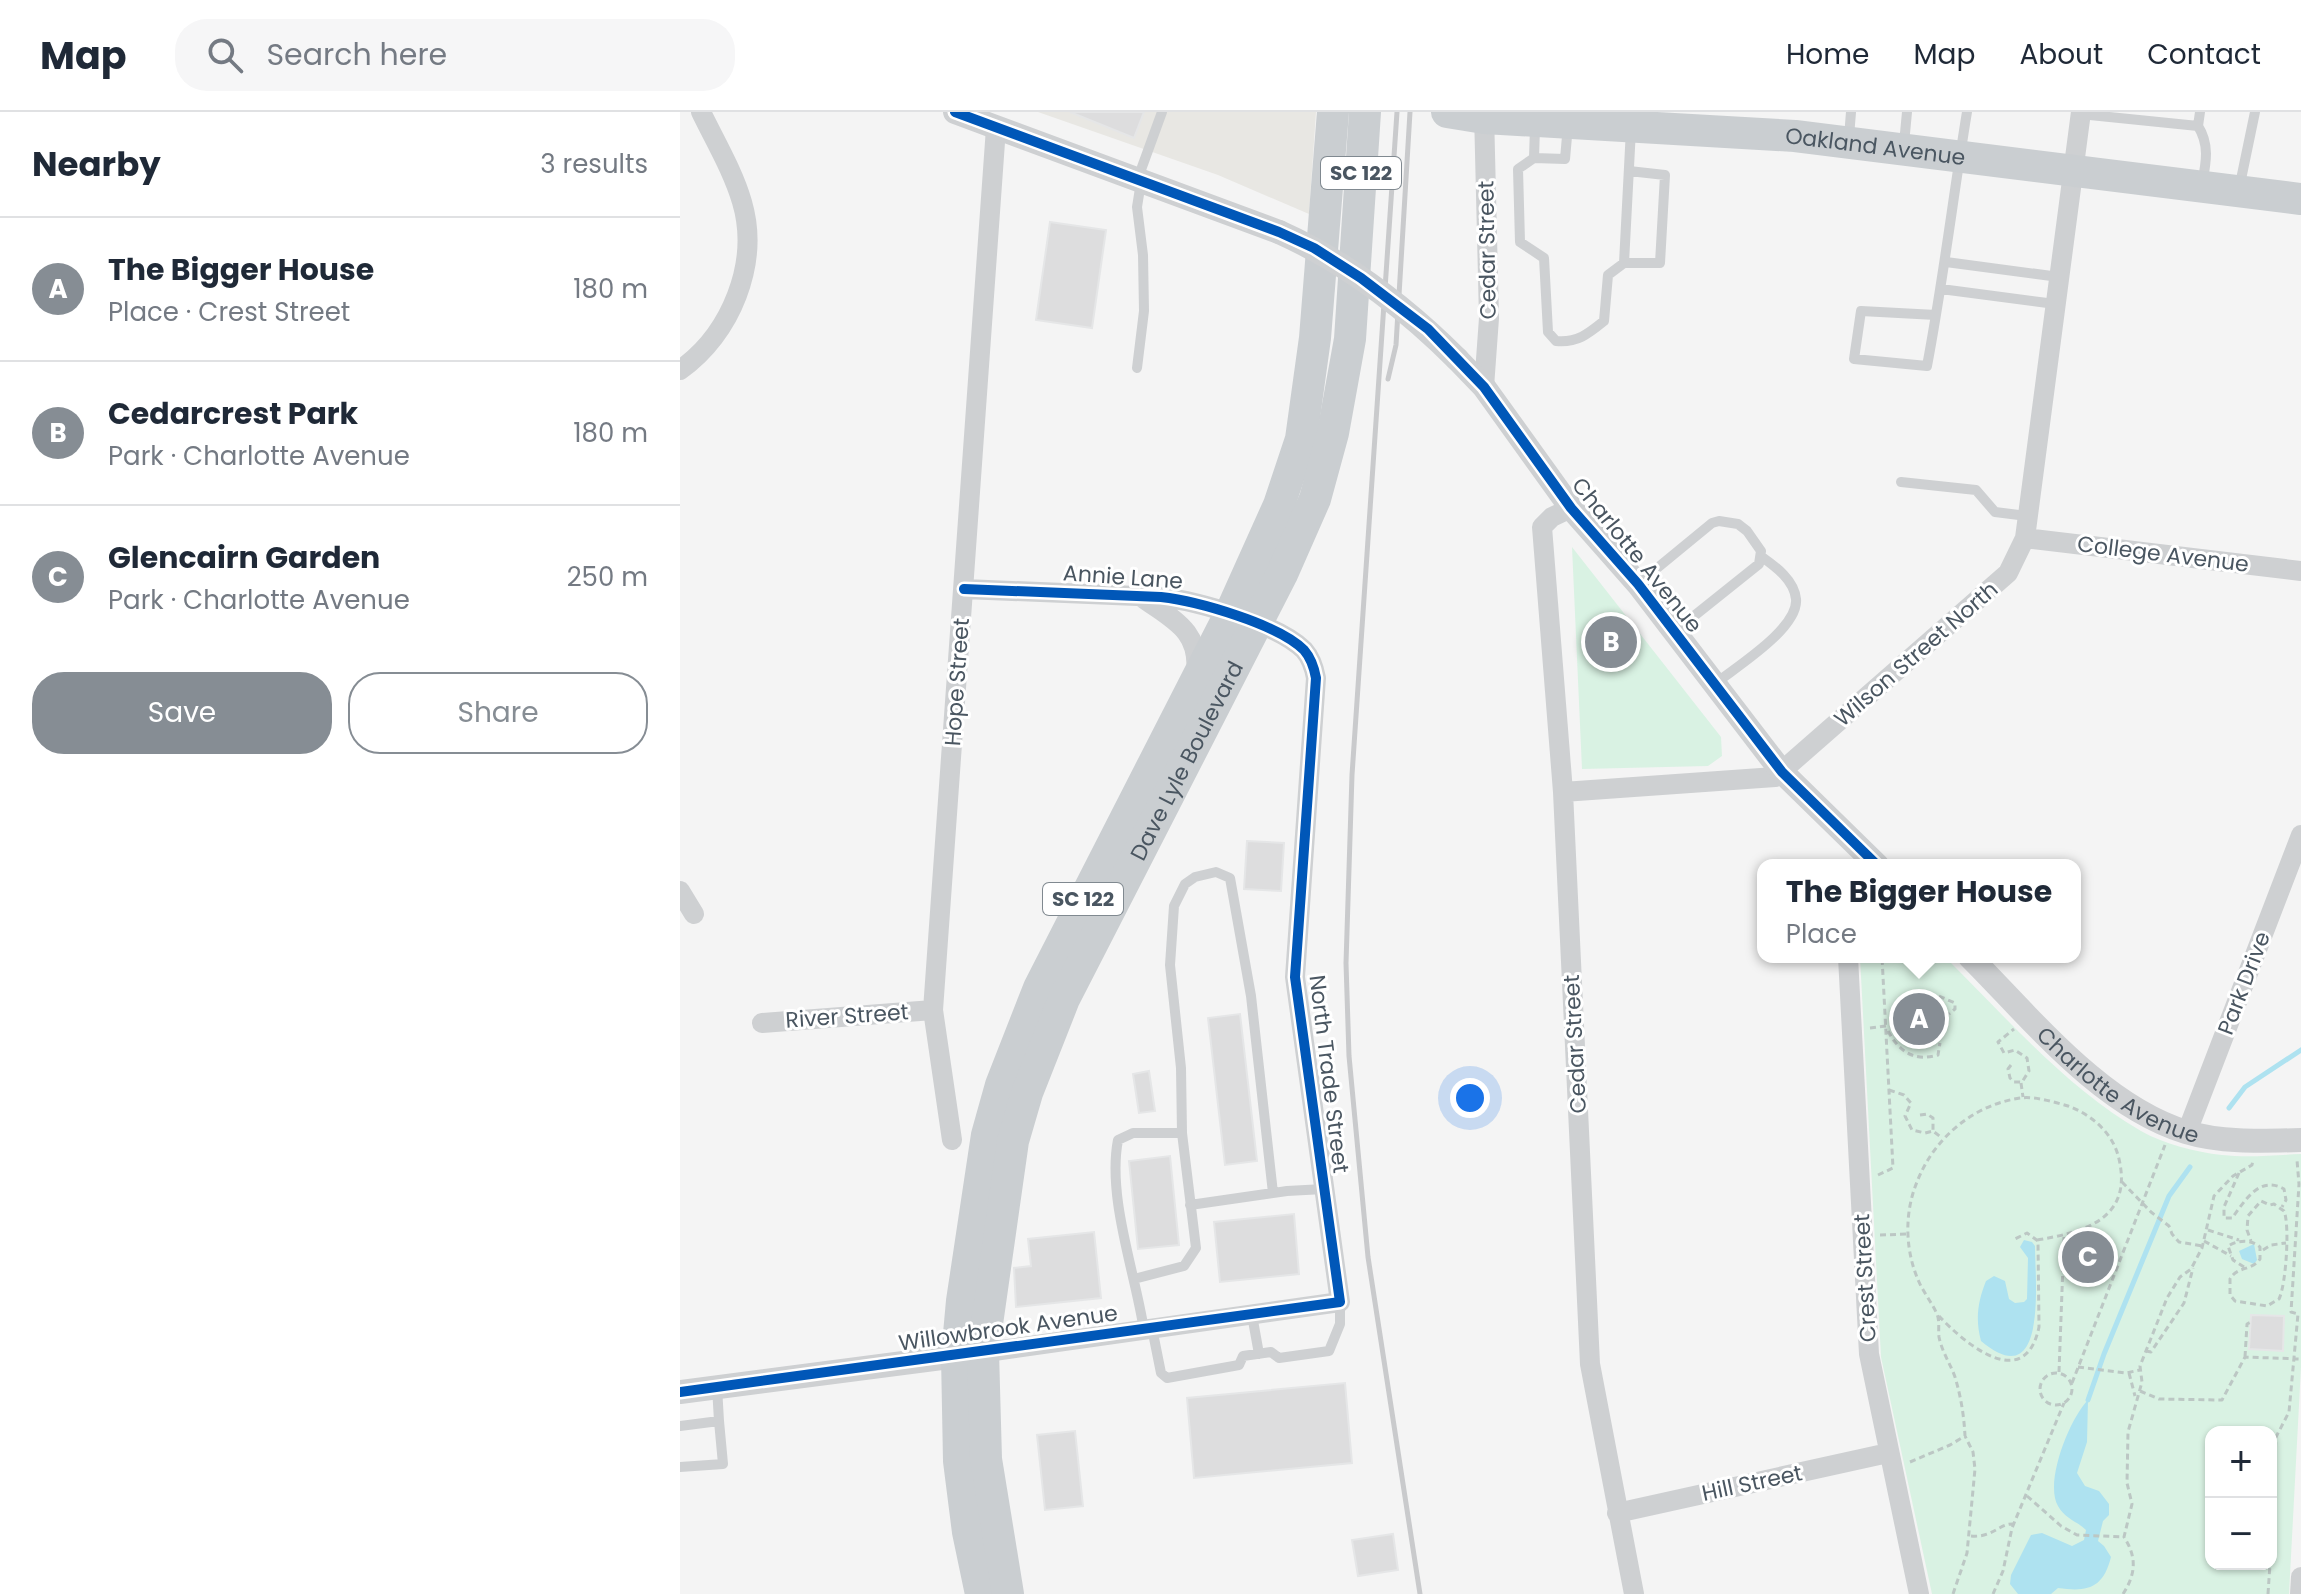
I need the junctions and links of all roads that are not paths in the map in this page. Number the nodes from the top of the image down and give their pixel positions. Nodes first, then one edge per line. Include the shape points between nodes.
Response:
1 (701, 112) edge
2 (955, 112) edge
3 (1162, 112) edge
4 (1333, 112) edge
5 (1365, 112) edge
6 (1907, 112) edge
7 (1967, 112) edge
8 (2200, 112) edge
9 (2255, 112) edge
10 (2081, 113) edge
11 (1470, 114) edge
12 (1536, 121) junction
13 (1568, 123) junction
14 (2198, 126) junction
15 (1631, 127) junction
16 (996, 128) junction
17 (1850, 128) edge
18 (1904, 150) junction
19 (1960, 156) junction
20 (1534, 158) junction
21 (1629, 171) junction
22 (2073, 171) junction
23 (1139, 181) junction
24 (2202, 186) junction
25 (2239, 191) junction
26 (2299, 195) edge
27 (1946, 262) junction
28 (1624, 263) junction
29 (2059, 277) junction
30 (1941, 289) junction
31 (2055, 304) junction
32 (1936, 315) junction
33 (1137, 368) dead end
34 (680, 370) edge
35 (1484, 387) junction
36 (1901, 482) dead end
37 (1571, 508) junction
38 (2027, 516) junction
39 (2025, 538) junction
40 (1762, 557) junction
41 (2301, 571) edge
42 (1638, 584) junction
43 (964, 589) junction
44 (1140, 596) junction
45 (1244, 619) junction
46 (1674, 632) junction
47 (1195, 683) junction
48 (1714, 684) junction
49 (1314, 707) joint
50 (1782, 772) junction
51 (1563, 792) junction
52 (2301, 836) edge
53 (1865, 859) edge
54 (680, 891) edge
55 (694, 914) dead end
56 (1848, 963) edge
57 (1976, 963) edge
58 (933, 1010) junction
59 (762, 1023) dead end
60 (2179, 1129) junction
61 (1182, 1133) junction
62 (952, 1140) dead end
63 (2298, 1140) edge
64 (1324, 1189) junction
65 (1273, 1193) junction
66 (1190, 1205) junction
67 (1134, 1279) junction
68 (1340, 1302) junction
69 (1252, 1315) junction
70 (1148, 1329) junction
71 (970, 1354) junction
72 (1259, 1354) junction
73 (717, 1387) junction
74 (680, 1392) edge
75 (719, 1421) junction
76 (680, 1426) edge
77 (1889, 1461) junction
78 (680, 1467) edge
79 (1617, 1513) junction
80 (2301, 1577) edge
81 (981, 1594) edge
82 (1008, 1594) edge
83 (1634, 1594) edge
84 (1919, 1594) edge
85 (2300, 1594) edge

1 - 34 street via 741,198 745,262 730,313 706,348
2 - 16 street, Charlotte Avenue
3 - 23 lane
4 - 45 main road, Dave Lyle Boulevard / SC 122 via 1315,338 1301,439
5 - 45 main road, Dave Lyle Boulevard / SC 122 via 1350,339 1333,433 1315,499
6 - 18 lane
7 - 19 lane
8 - 14 lane
9 - 25 lane
10 - 14 lane
10 - 22 street, Wilson Street North
11 - 12 main road, Oakland Avenue
11 - 35 street, Cedar Street via 1489,318
12 - 13 main road, Oakland Avenue
12 - 20 lane
13 - 15 main road, Oakland Avenue
13 - 20 lane via 1565,159
14 - 24 lane via 2207,154
15 - 17 main road, Oakland Avenue
15 - 21 lane
16 - 23 street, Charlotte Avenue
16 - 43 street, Hope Street
17 - 18 main road, Oakland Avenue
18 - 19 main road, Oakland Avenue
19 - 22 main road, Oakland Avenue
19 - 27 lane
20 - 28 lane via 1518,169 1520,242 1544,258 1546,319 1556,341 1572,342 1604,321 1608,275
21 - 28 lane
21 - 28 lane via 1665,175 1661,249 1660,263
22 - 24 main road, Oakland Avenue
22 - 29 street, Wilson Street North
23 - 33 lane via 1144,311
23 - 35 street, Charlotte Avenue, bridge via 1314,248 1428,329
24 - 25 main road, Oakland Avenue
25 - 26 main road, Oakland Avenue
27 - 29 lane
27 - 30 lane
29 - 31 street, Wilson Street North
30 - 31 lane
30 - 32 lane
31 - 38 street, Wilson Street North
32 - 32 lane via 1927,366 1854,359 1861,311
35 - 37 street, Charlotte Avenue
36 - 38 lane via 1976,490 1995,512
37 - 42 street, Charlotte Avenue
37 - 51 street, Cedar Street via 1542,527
38 - 39 street, Wilson Street North
39 - 41 street, College Avenue
39 - 50 street, Wilson Street North via 2008,573
40 - 42 lane via 1747,531 1719,521
40 - 46 lane via 1751,573
40 - 48 lane via 1786,577 1796,595 1796,609 1777,634
42 - 46 street, Charlotte Avenue
43 - 44 street, Annie Lane
43 - 58 street, Hope Street
44 - 45 street, Annie Lane via 1189,601
44 - 47 street via 1191,637
45 - 47 main road, Dave Lyle Boulevard / SC 122
45 - 49 street, Annie Lane via 1306,652 1316,678
45 - 71 main road, Dave Lyle Boulevard / SC 122 via 1064,999 1027,1093
46 - 48 street, Charlotte Avenue
47 - 71 main road, Dave Lyle Boulevard / SC 122 via 1039,988 1001,1085 982,1163
48 - 50 street, Charlotte Avenue
49 - 64 street, North Trade Street via 1295,977
50 - 51 street via 1775,777
50 - 53 street, Charlotte Avenue
51 - 79 street, Cedar Street via 1590,1364
52 - 60 street, Park Drive
54 - 55 street
56 - 77 street, Crest Street via 1869,1354
57 - 60 street, Charlotte Avenue via 2115,1096
58 - 59 street, River Street
58 - 62 street, Hope Street
60 - 63 street, Charlotte Avenue via 2223,1139
61 - 65 lane via 1170,965 1174,906 1185,884 1216,872 1230,878 1235,896
61 - 66 lane
61 - 67 lane via 1133,1133 1118,1140 1114,1181
64 - 65 lane
64 - 68 street, North Trade Street
65 - 66 lane
66 - 67 lane via 1196,1248 1192,1256 1184,1266
67 - 70 lane
68 - 69 street, Willowbrook Avenue
68 - 72 lane via 1340,1324 1329,1351 1279,1358 1271,1352
69 - 70 street, Willowbrook Avenue
69 - 72 lane
70 - 71 street, Willowbrook Avenue
70 - 72 lane via 1167,1378 1239,1365 1243,1356
71 - 73 street, Willowbrook Avenue
71 - 81 main road, Dave Lyle Boulevard / SC 122 via 959,1461
71 - 82 main road, Dave Lyle Boulevard / SC 122
73 - 74 street, Willowbrook Avenue
73 - 75 lane
75 - 76 lane
75 - 78 lane via 723,1464
77 - 79 street, Hill Street
77 - 84 street, Crest Street
79 - 83 street, Cedar Street
80 - 85 street

